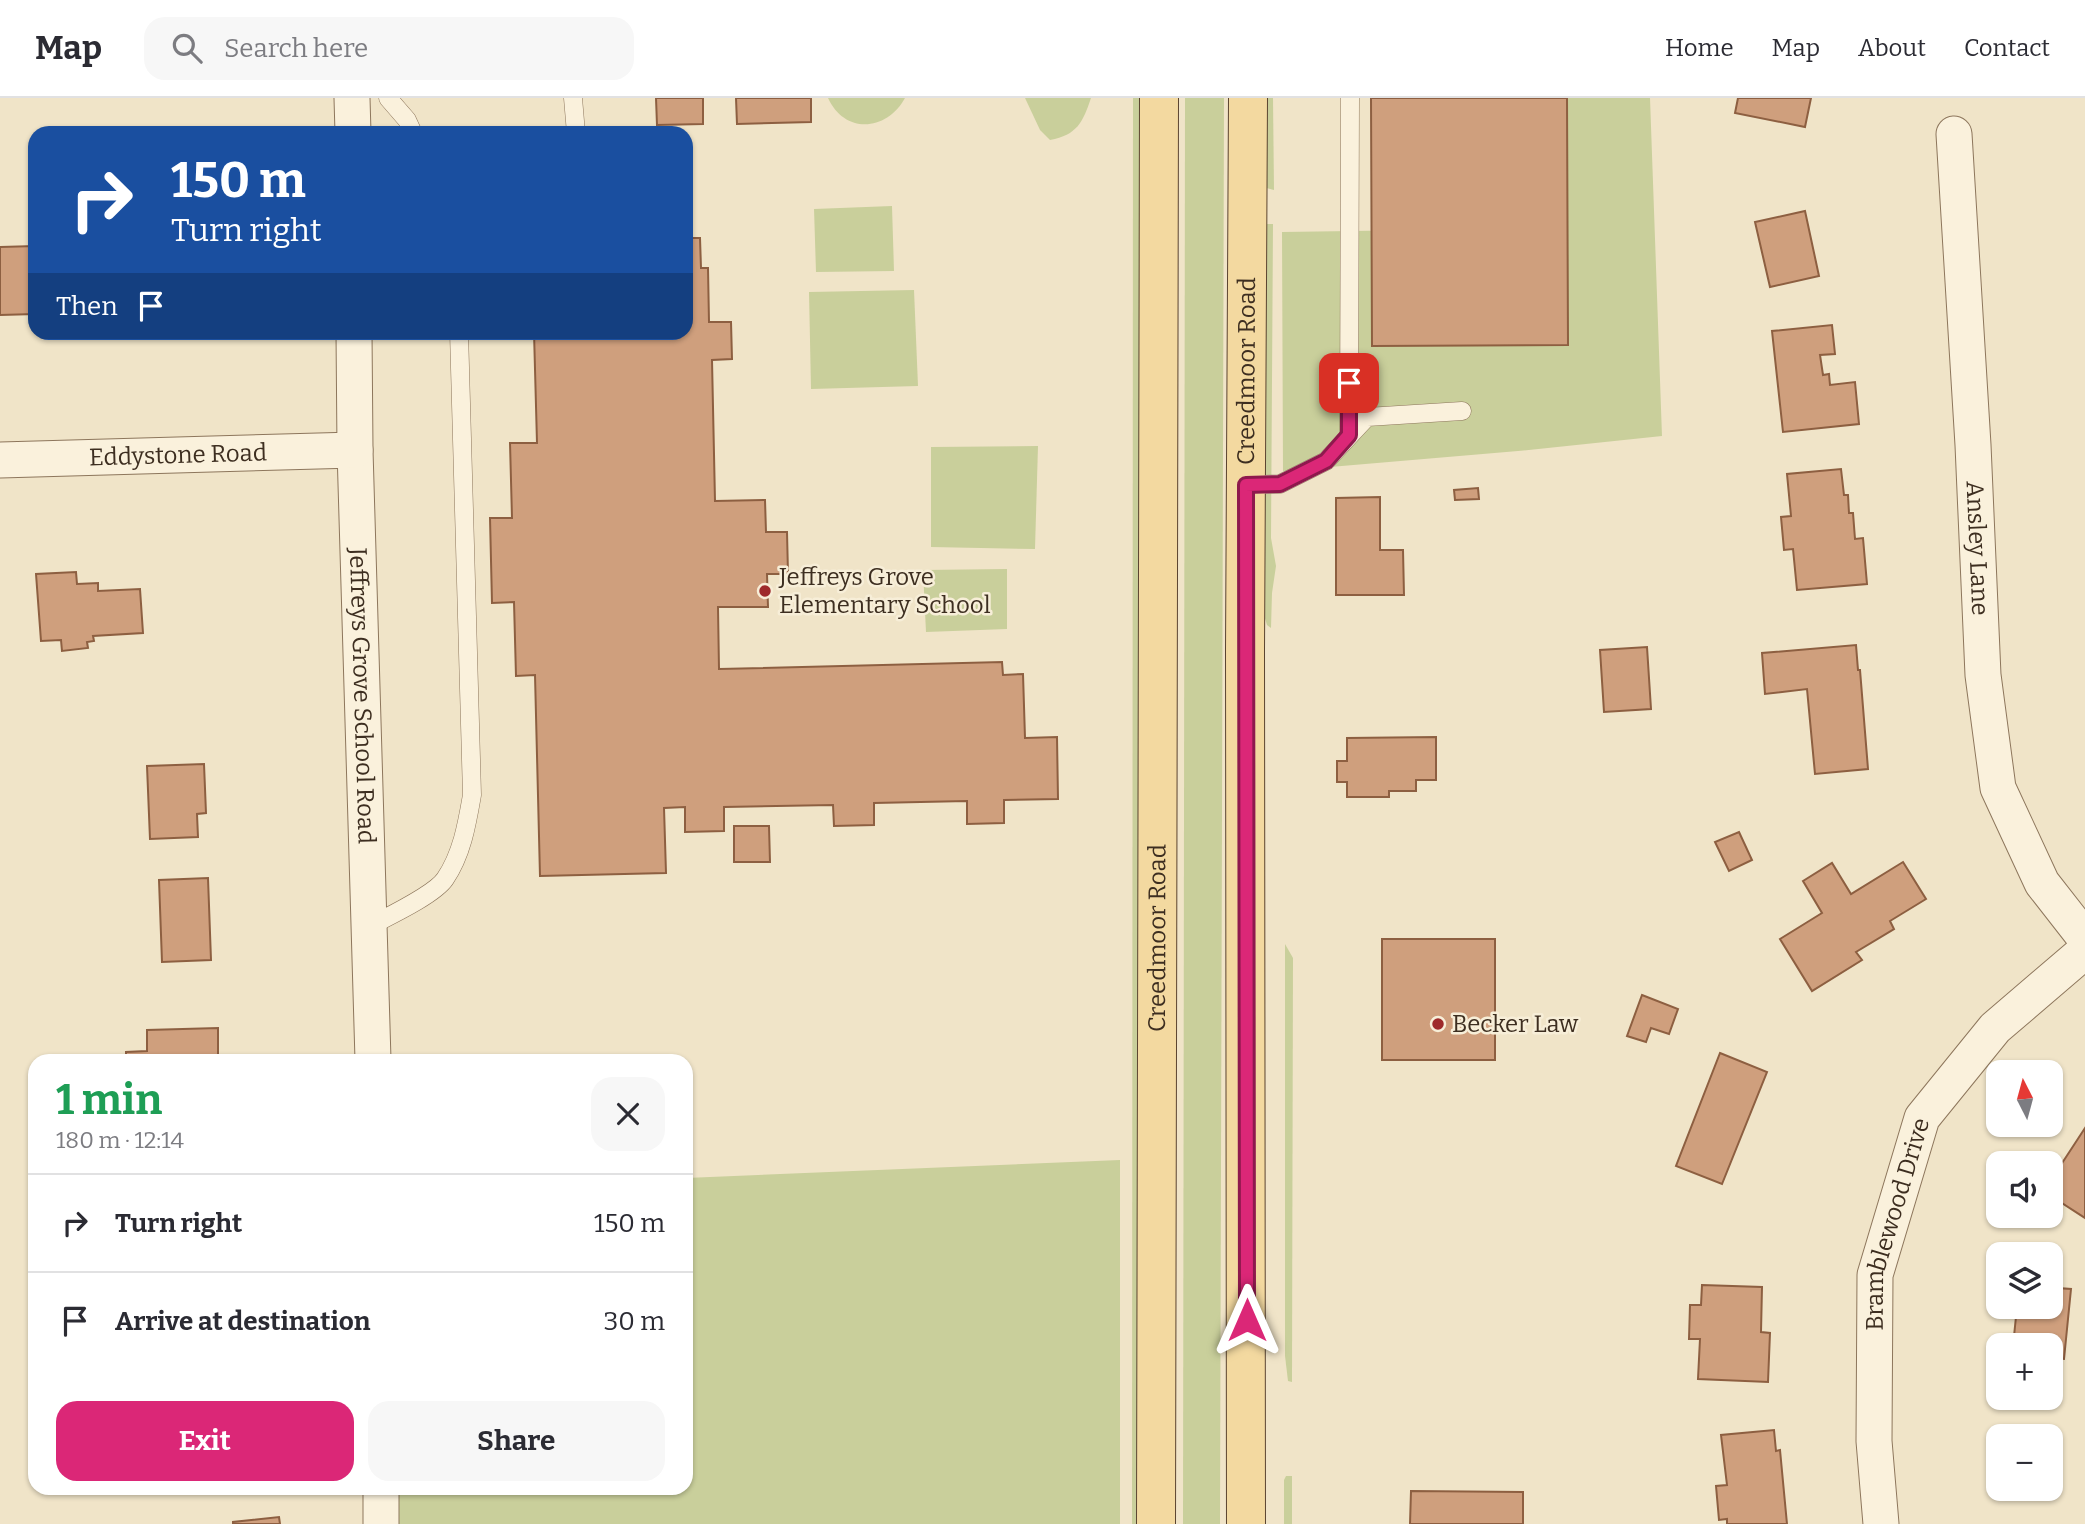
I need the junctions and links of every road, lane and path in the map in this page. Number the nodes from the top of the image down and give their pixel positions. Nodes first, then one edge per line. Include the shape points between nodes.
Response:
1 (352, 98) edge
2 (388, 98) edge
3 (573, 98) edge
4 (1159, 98) edge
5 (1248, 98) edge
6 (1350, 98) edge
7 (353, 126) edge
8 (410, 126) edge
9 (575, 126) edge
10 (1954, 134) dead end
11 (354, 340) edge
12 (459, 340) edge
13 (1462, 411) dead end
14 (1349, 435) junction
15 (355, 450) junction
16 (0, 460) edge
17 (1246, 485) junction
18 (370, 926) junction
19 (2085, 938) edge
20 (2085, 951) edge
21 (373, 1054) edge
22 (381, 1495) edge
23 (381, 1524) edge
24 (1156, 1524) edge
25 (1246, 1524) edge
26 (1881, 1524) edge

1 - 7 street
2 - 8 lane
3 - 9 lane
4 - 24 main road, Creedmoor Road
5 - 17 main road, Creedmoor Road
6 - 14 lane
10 - 19 street, Ansley Lane via 1983,675 1998,788 2042,883
11 - 15 street, Jeffreys Grove School Road
12 - 18 lane via 472,795 464,839 444,881
13 - 14 lane via 1367,417
14 - 17 lane via 1326,461 1280,484
15 - 16 street, Eddystone Road
15 - 18 street, Jeffreys Grove School Road
17 - 25 main road, Creedmoor Road
18 - 21 street, Jeffreys Grove School Road
20 - 26 street, Bramblewood Drive via 1995,1028 1922,1118 1875,1275 1874,1441
22 - 23 street

